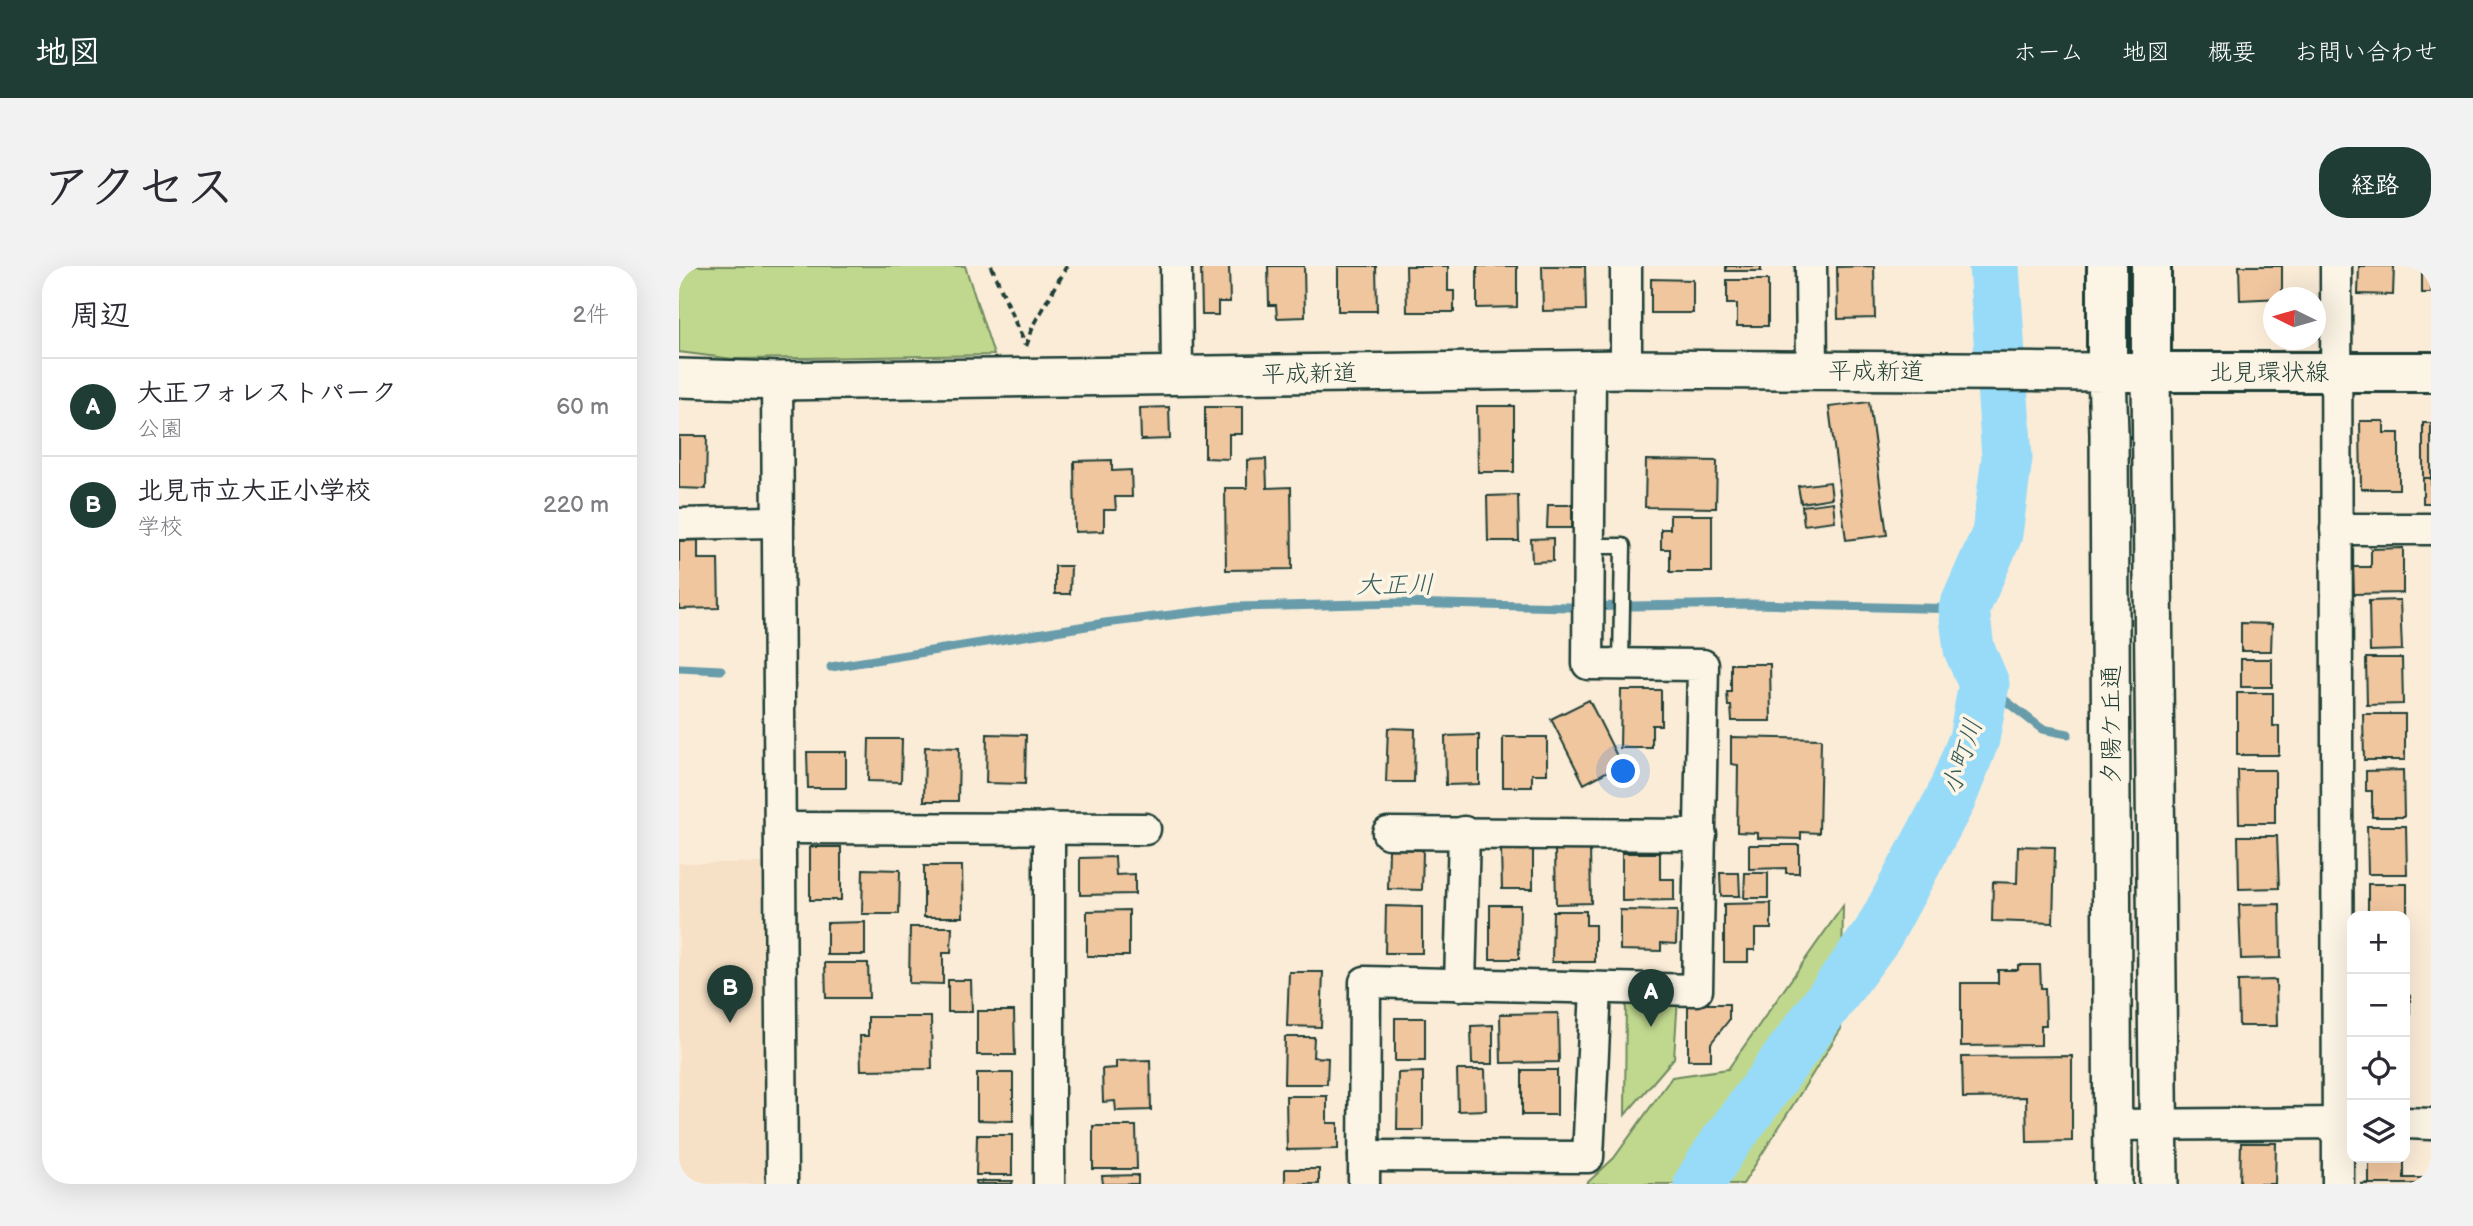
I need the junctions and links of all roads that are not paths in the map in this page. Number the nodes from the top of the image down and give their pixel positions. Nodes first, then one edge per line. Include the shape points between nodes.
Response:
1 (1175, 266) edge
2 (1626, 266) edge
3 (1811, 266) edge
4 (2107, 266) edge
5 (2151, 266) edge
6 (2336, 266) edge
7 (1626, 369) junction
8 (1590, 370) junction
9 (1812, 371) junction
10 (2107, 372) junction
11 (2151, 372) junction
12 (2431, 372) edge
13 (2335, 373) junction
14 (1177, 376) junction
15 (679, 378) edge
16 (777, 381) junction
17 (778, 522) junction
18 (679, 524) edge
19 (2431, 528) edge
20 (2336, 529) junction
21 (1589, 546) junction
22 (1621, 664) junction
23 (781, 828) junction
24 (1049, 828) junction
25 (1145, 829) dead end
26 (1464, 832) junction
27 (1388, 833) dead end
28 (1701, 835) junction
29 (1460, 985) junction
30 (1596, 989) junction
31 (2345, 1123) edge
32 (2159, 1124) junction
33 (2410, 1124) edge
34 (2431, 1124) edge
35 (2113, 1125) junction
36 (1364, 1170) edge
37 (782, 1184) edge
38 (1049, 1184) edge
39 (2113, 1184) edge
40 (2159, 1184) edge
41 (2338, 1184) edge

1 - 14 street
2 - 7 street
3 - 9 street
4 - 10 main road, 夕陽ケ丘通
5 - 11 main road, 夕陽ケ丘通
6 - 13 street
7 - 8 street, 平成新道
7 - 9 street, 平成新道
8 - 14 street, 平成新道
8 - 21 street
9 - 10 street, 平成新道
10 - 11 main road, 北見環状線
10 - 35 street, 夕陽ケ丘通
11 - 13 main road, 北見環状線
11 - 32 street, 夕陽ケ丘通
12 - 13 main road, 北見環状線
13 - 20 street
14 - 16 street, 平成新道 via 1026,361
15 - 16 street, 平成新道
16 - 17 street
17 - 18 street
17 - 23 street
19 - 20 street
20 - 31 street
21 - 22 street via 1588,664
21 - 22 lane via 1623,546
22 - 28 street via 1703,665
23 - 24 street
23 - 37 street
24 - 25 street
24 - 38 street
26 - 27 street
26 - 28 street
26 - 29 street
28 - 30 street via 1697,990
29 - 30 street
29 - 36 street via 1365,982
30 - 36 street via 1588,1157
31 - 32 street
31 - 41 street
32 - 35 street
32 - 40 street, 夕陽ケ丘通
33 - 34 street
35 - 39 street, 夕陽ケ丘通

